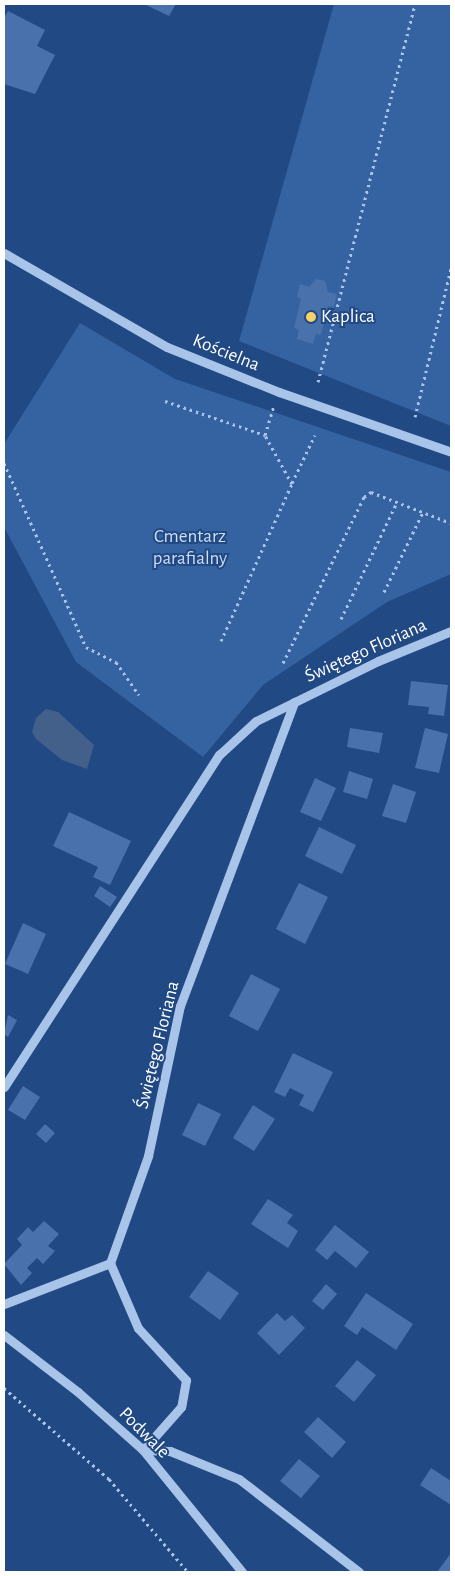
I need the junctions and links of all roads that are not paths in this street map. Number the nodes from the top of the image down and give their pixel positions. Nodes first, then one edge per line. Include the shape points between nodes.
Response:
1 (4, 253) edge
2 (451, 452) edge
3 (451, 631) edge
4 (294, 702) junction
5 (4, 1087) edge
6 (110, 1263) junction
7 (4, 1304) edge
8 (4, 1335) edge
9 (143, 1450) junction
10 (242, 1572) edge
11 (359, 1572) edge

1 - 2 street, Kościelna via 167,346 279,392
3 - 4 street, Świętego Floriana
4 - 5 street, Świętego Floriana via 256,721 219,755
4 - 6 street, Świętego Floriana via 180,1006 148,1156
6 - 7 street
6 - 9 street via 138,1328 186,1380 181,1407
8 - 9 street, Podwale via 78,1392
9 - 10 street, Podwale
9 - 11 street via 170,1450 240,1479

